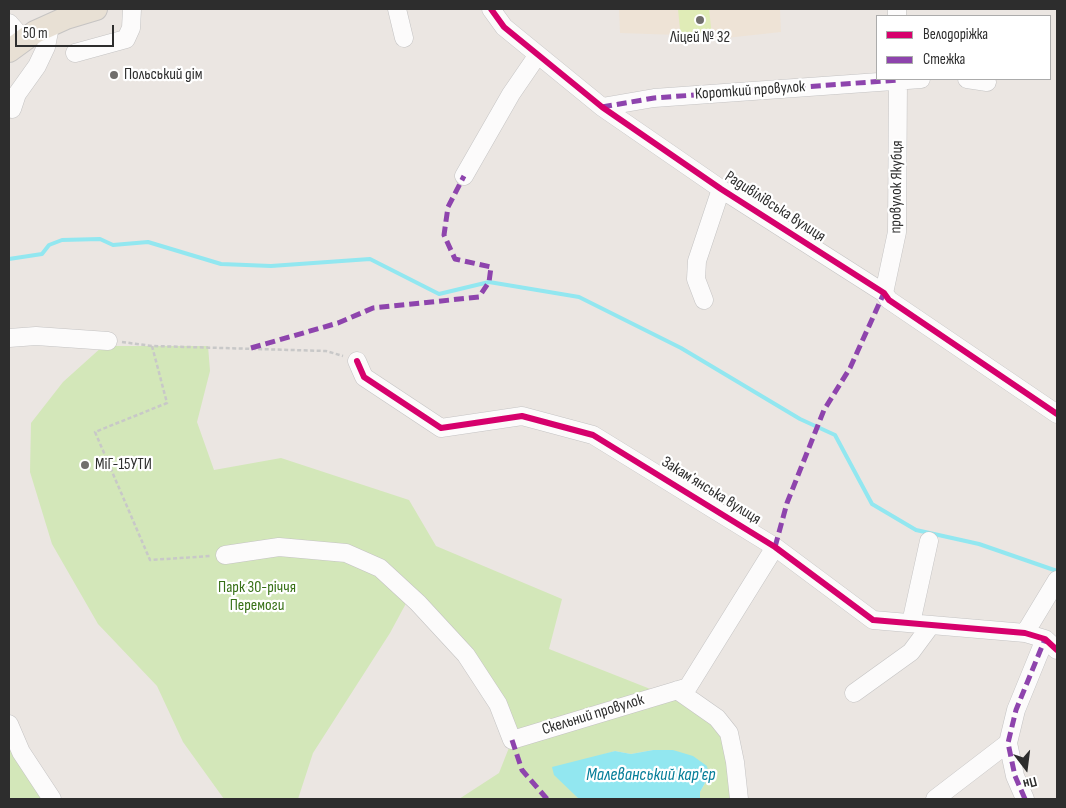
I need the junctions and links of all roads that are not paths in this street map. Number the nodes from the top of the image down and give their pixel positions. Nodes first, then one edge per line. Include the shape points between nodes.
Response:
1 (66, 9) edge
2 (96, 9) edge
3 (132, 9) edge
4 (397, 9) edge
5 (491, 9) edge
6 (50, 26) junction
7 (13, 36) edge
8 (404, 38) dead end
9 (75, 53) dead end
10 (537, 56) junction
11 (898, 80) edge
12 (974, 80) edge
13 (987, 82) dead end
14 (602, 107) junction
15 (12, 109) dead end
16 (464, 176) dead end
17 (721, 189) junction
18 (884, 293) junction
19 (704, 300) dead end
20 (9, 338) edge
21 (108, 341) road end
22 (357, 361) road end
23 (1057, 414) edge
24 (928, 541) dead end
25 (775, 547) junction
26 (225, 555) road end
27 (1057, 580) edge
28 (911, 623) junction
29 (931, 625) junction
30 (1025, 633) junction
31 (1051, 644) edge
32 (677, 690) junction
33 (854, 693) dead end
34 (9, 724) edge
35 (1008, 743) junction
36 (52, 799) edge
37 (739, 799) edge
38 (935, 799) edge
39 (1025, 799) edge

1 - 7 main road via 34,22
2 - 6 main road
3 - 9 street via 131,28 126,39
4 - 8 street
5 - 10 street, Радивілівська вулиця via 504,27
6 - 7 main road
6 - 15 street via 43,53 17,94
10 - 14 street, Радивілівська вулиця
10 - 16 street
11 - 14 street, Короткий провулок via 654,98
11 - 18 street, провулок Якубця via 898,232
12 - 13 street
14 - 17 street, Радивілівська вулиця
17 - 18 street, Радивілівська вулиця
17 - 19 street via 697,261 696,279
18 - 23 street, Радивілівська вулиця via 889,300
20 - 21 street via 36,336
22 - 25 street, Закамʼянська вулиця via 364,377 441,428 522,416 593,435
24 - 28 street
25 - 28 street, Закамʼянська вулиця via 874,620
25 - 32 street, Скельний провулок via 688,687
26 - 32 street, Скельний провулок via 278,547 346,553 380,568 466,655 498,704 512,740
27 - 30 street
28 - 29 street, Закамʼянська вулиця
29 - 30 street, Закамʼянська вулиця
29 - 33 street via 910,652
30 - 31 street, Закамʼянська вулиця
31 - 35 street via 1016,710
32 - 37 street via 717,718 729,733
34 - 36 street via 21,752
35 - 38 street
35 - 39 street via 1014,776

